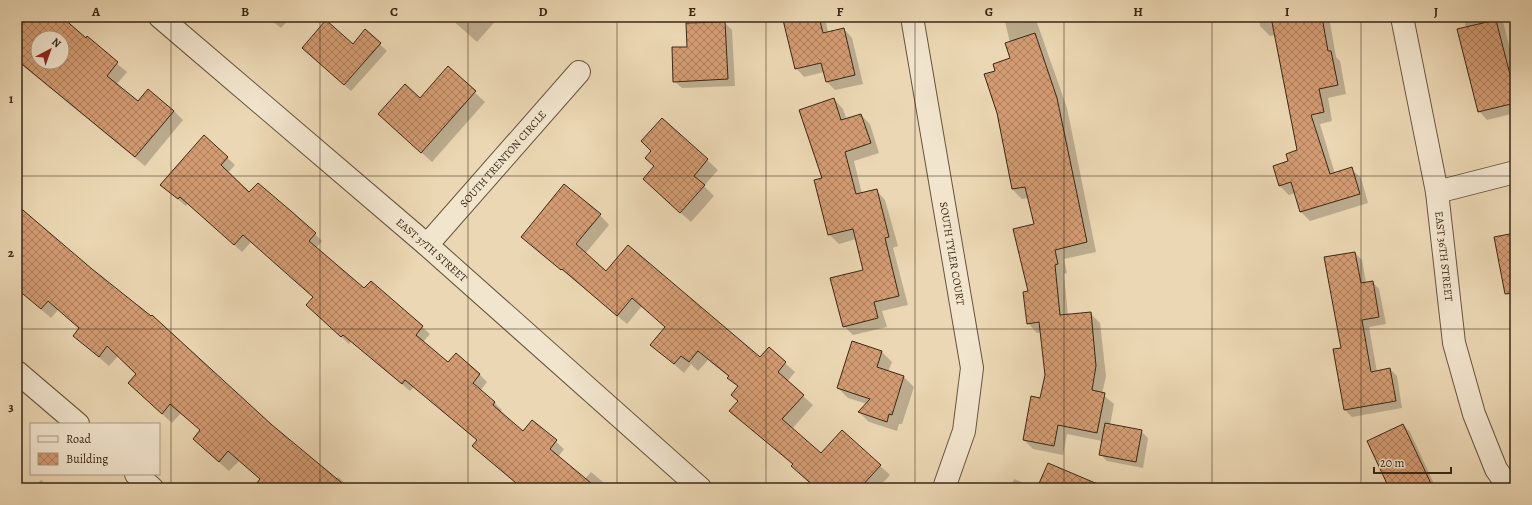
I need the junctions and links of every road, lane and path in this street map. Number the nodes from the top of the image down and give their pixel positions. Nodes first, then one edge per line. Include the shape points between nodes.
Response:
1 (160, 17) edge
2 (912, 17) edge
3 (1402, 17) edge
4 (579, 72) dead end
5 (1515, 172) edge
6 (1437, 192) junction
7 (427, 245) junction
8 (17, 372) edge
9 (77, 423) edge
10 (137, 475) edge
11 (152, 488) edge
12 (700, 488) edge
13 (944, 488) edge
14 (1509, 488) edge

1 - 7 street, EAST 37TH STREET
2 - 13 street, SOUTH TYLER COURT via 972,368 964,431
3 - 6 street, EAST 36TH STREET
4 - 7 street, SOUTH TRENTON CIRCLE
5 - 6 street
6 - 14 street, EAST 36TH STREET via 1454,343 1474,414 1496,469
7 - 12 street, EAST 37TH STREET
8 - 9 street
10 - 11 street

